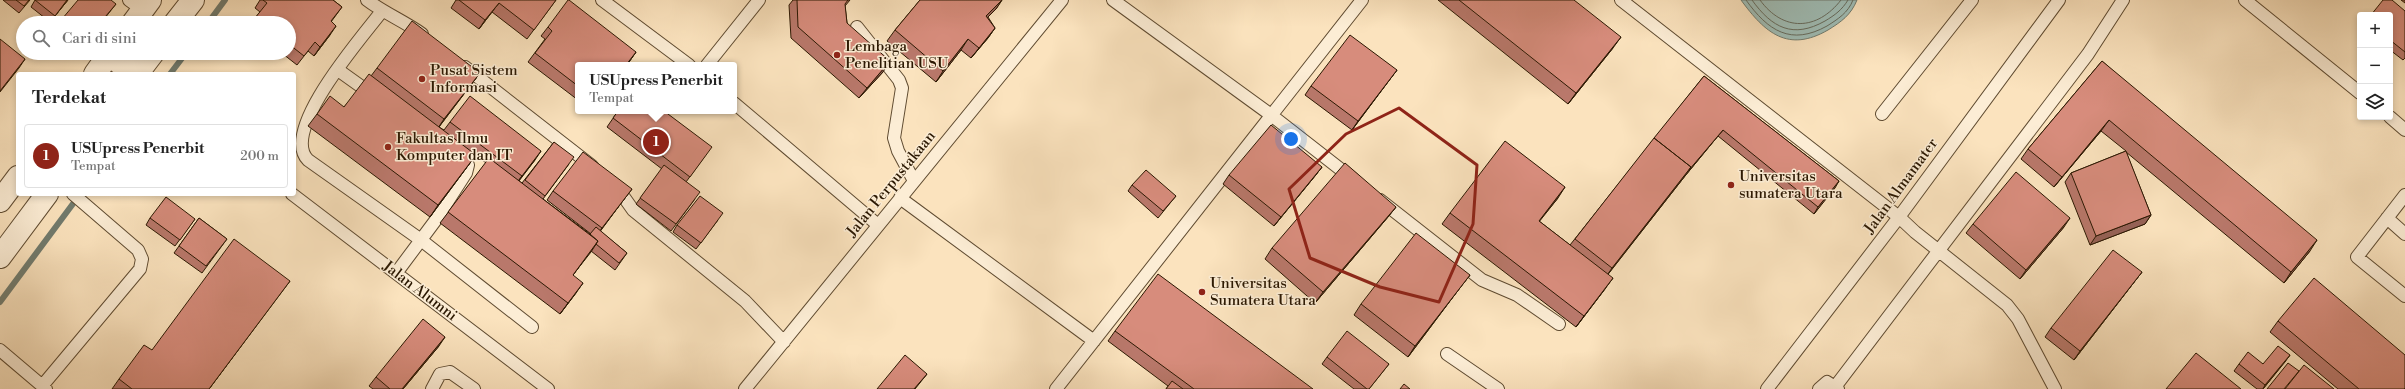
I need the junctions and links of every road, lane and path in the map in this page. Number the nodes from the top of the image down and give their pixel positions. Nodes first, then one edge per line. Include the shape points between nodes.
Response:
1 (193, 0) edge
2 (367, 0) edge
3 (602, 0) edge
4 (759, 0) edge
5 (1062, 0) edge
6 (1113, 0) edge
7 (1362, 0) edge
8 (1622, 0) edge
9 (1972, 0) edge
10 (2059, 0) edge
11 (2123, 0) edge
12 (2245, 0) edge
13 (382, 11) junction
14 (180, 16) edge
15 (857, 27) dead end
16 (429, 40) edge
17 (454, 59) edge
18 (106, 60) edge
19 (117, 60) edge
20 (148, 60) edge
21 (684, 62) edge
22 (709, 62) edge
23 (338, 70) junction
24 (96, 72) edge
25 (132, 72) edge
26 (139, 72) edge
27 (2357, 91) edge
28 (383, 101) edge
29 (737, 105) edge
30 (1882, 114) dead end
31 (1271, 115) junction
32 (2393, 120) edge
33 (2405, 130) edge
34 (447, 147) edge
35 (16, 180) edge
36 (914, 181) junction
37 (2405, 195) edge
38 (46, 196) edge
39 (75, 196) edge
40 (295, 196) edge
41 (900, 198) junction
42 (0, 201) edge
43 (1899, 217) junction
44 (2387, 218) junction
45 (878, 225) junction
46 (2405, 234) edge
47 (421, 240) junction
48 (1938, 251) junction
49 (0, 257) edge
50 (397, 272) junction
51 (2405, 296) edge
52 (1559, 324) dead end
53 (532, 327) dead end
54 (1094, 341) junction
55 (784, 342) junction
56 (0, 350) edge
57 (1447, 354) dead end
58 (44, 388) edge
59 (1836, 388) edge
60 (432, 389) edge
61 (474, 389) edge
62 (548, 389) edge
63 (745, 389) edge
64 (1056, 389) edge
65 (1498, 389) edge
66 (1767, 389) edge
67 (1819, 389) edge
68 (2055, 389) edge

1 - 14 street
2 - 13 lane
3 - 21 lane
4 - 22 lane
5 - 36 lane, Jalan Perpustakaan
6 - 31 lane
7 - 31 lane
8 - 43 lane
9 - 30 lane
10 - 43 lane, Jalan Almamater
11 - 48 lane via 2088,54
12 - 27 lane
13 - 16 lane via 408,24
13 - 23 lane
15 - 36 lane via 900,80 902,88 894,138
17 - 55 lane via 616,186 633,210 746,301
18 - 24 street
19 - 25 street
20 - 26 street
23 - 28 lane
23 - 47 lane via 314,105 304,129 303,153 308,160
29 - 45 lane
31 - 52 lane via 1482,280 1517,295
31 - 54 lane
32 - 33 lane
34 - 47 lane via 466,161 468,169
35 - 42 street
36 - 41 lane, Jalan Perpustakaan
37 - 44 lane
38 - 49 street
39 - 58 lane via 138,250 142,259 140,269
40 - 50 lane, Jalan Alumni
41 - 45 lane, Jalan Perpustakaan
41 - 54 lane
43 - 48 lane
43 - 66 lane, Jalan Almamater
44 - 46 lane
44 - 51 lane via 2356,257
45 - 55 lane, Jalan Perpustakaan
47 - 50 lane
47 - 53 lane
48 - 59 lane
48 - 68 lane via 2007,305
50 - 62 lane, Jalan Alumni
54 - 64 lane
55 - 63 lane, Jalan Perpustakaan
56 - 58 lane
57 - 65 lane
59 - 67 lane via 1827,382
60 - 61 lane via 440,374 450,372

